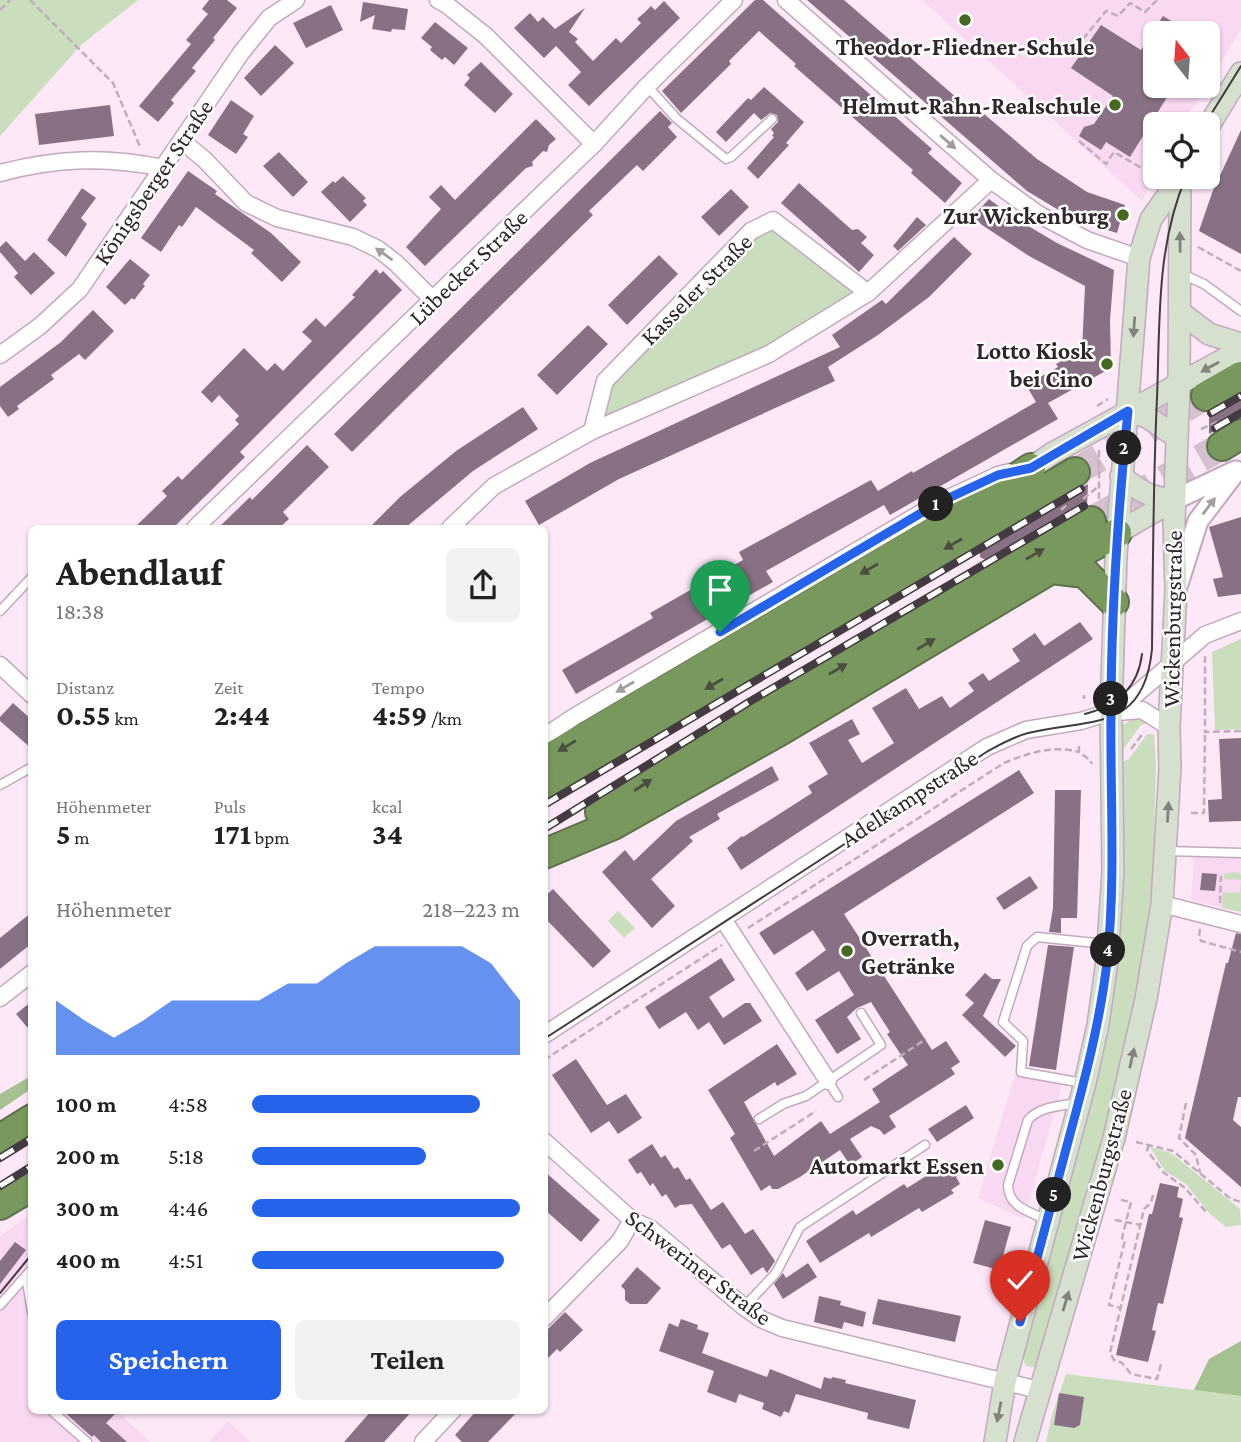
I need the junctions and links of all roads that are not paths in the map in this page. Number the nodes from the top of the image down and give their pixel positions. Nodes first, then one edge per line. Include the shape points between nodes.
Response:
1 (296, 0) edge
2 (438, 0) edge
3 (734, 0) edge
4 (786, 0) edge
5 (1241, 73) edge
6 (647, 86) junction
7 (1217, 112) edge
8 (772, 119) dead end
9 (181, 141) junction
10 (594, 144) junction
11 (163, 168) junction
12 (0, 173) edge
13 (991, 180) junction
14 (1172, 189) edge
15 (1180, 189) edge
16 (1139, 258) junction
17 (1180, 273) junction
18 (868, 293) junction
19 (434, 301) junction
20 (1241, 311) edge
21 (1180, 312) junction
22 (1241, 347) edge
23 (0, 355) edge
24 (1241, 376) edge
25 (1180, 384) junction
26 (1128, 411) junction
27 (1217, 425) tunnel mouth
28 (592, 431) junction
29 (1177, 437) junction
30 (1031, 468) junction
31 (1238, 470) edge
32 (1121, 476) junction
33 (1077, 483) tunnel mouth
34 (1174, 500) junction
35 (1084, 506) tunnel mouth
36 (198, 525) edge
37 (453, 525) edge
38 (1117, 533) junction
39 (1051, 569) junction
40 (28, 581) edge
41 (1176, 591) junction
42 (1114, 602) junction
43 (0, 611) edge
44 (1241, 621) edge
45 (0, 665) edge
46 (1171, 667) junction
47 (28, 688) edge
48 (1111, 712) junction
49 (1169, 727) junction
50 (548, 735) edge
51 (548, 759) edge
52 (28, 769) edge
53 (548, 782) edge
54 (0, 785) edge
55 (548, 845) edge
56 (1166, 851) junction
57 (548, 853) edge
58 (1241, 853) edge
59 (1161, 904) junction
60 (723, 919) junction
61 (1241, 924) edge
62 (1108, 944) junction
63 (28, 976) edge
64 (0, 998) edge
65 (861, 1013) dead end
66 (548, 1032) edge
67 (828, 1081) junction
68 (1081, 1093) junction
69 (838, 1097) dead end
70 (759, 1119) dead end
71 (28, 1122) edge
72 (0, 1139) edge
73 (548, 1145) edge
74 (925, 1145) dead end
75 (28, 1188) edge
76 (0, 1205) edge
77 (632, 1220) junction
78 (1048, 1220) junction
79 (28, 1273) edge
80 (0, 1305) edge
81 (744, 1307) junction
82 (548, 1314) edge
83 (1005, 1382) junction
84 (1040, 1390) junction
85 (56, 1414) edge
86 (449, 1414) edge
87 (87, 1442) edge
88 (423, 1442) edge
89 (995, 1442) edge
90 (1025, 1442) edge

1 - 9 street, Königsberger Straße via 269,18
2 - 10 street via 486,36
3 - 6 street, Lübecker Straße
4 -> 13 street
5 - 7 main road
6 - 8 lane via 676,118 726,159
6 - 10 street, Lübecker Straße
9 - 11 street, Königsberger Straße
19 -> 9 street via 378,249 354,237 277,218 246,203
10 - 19 street, Lübecker Straße
11 - 12 street via 120,160 79,160
11 - 23 street, Königsberger Straße via 80,289 40,327
13 - 16 street via 1038,214 1087,240
13 - 18 street
14 - 16 main road, Wickenburgstraße via 1152,219
17 -> 15 main road, Wickenburgstraße
16 -> 26 main road, Wickenburgstraße
17 - 20 lane
17 - 21 main road, Wickenburgstraße
18 - 28 street via 769,354
18 - 28 street, Kasseler Straße via 773,220 751,231 605,381
19 - 36 street, Lübecker Straße
21 - 22 main road via 1209,334
21 - 25 main road, Wickenburgstraße
22 -> 25 main road
24 - 27 highway
25 - 26 main road
25 - 29 main road, Wickenburgstraße
26 - 29 main road via 1147,417
26 - 30 main road
26 - 32 main road, Wickenburgstraße
28 - 37 street via 494,486
29 - 34 main road, Wickenburgstraße
30 -> 50 street via 998,475 938,503
30 -> 51 highway via 945,525
31 - 34 street
41 -> 31 street via 1198,522
32 - 34 main road via 1146,495
32 - 38 main road, Wickenburgstraße
33 -> 53 highway
34 - 38 main road, Wickenburgstraße
34 - 41 main road, Wickenburgstraße
55 -> 35 highway
38 - 39 highway
38 - 42 main road, Wickenburgstraße
39 - 42 highway via 1085,573
57 -> 39 highway via 613,825 783,729
40 - 43 lane
41 - 46 main road, Wickenburgstraße
42 - 48 main road, Wickenburgstraße
44 - 46 street, Adelkampstraße via 1205,635
45 - 47 street
46 - 48 street, Adelkampstraße
46 - 49 main road, Wickenburgstraße
48 - 49 street, Adelkampstraße via 1142,710
48 - 60 street, Adelkampstraße via 1027,730 987,747
48 - 62 main road, Wickenburgstraße via 1113,872
56 -> 49 main road, Wickenburgstraße
52 - 54 lane
56 - 58 lane
56 - 59 main road, Wickenburgstraße
59 - 61 street
84 -> 59 main road, Wickenburgstraße via 1114,1138 1146,999
60 - 66 street, Adelkampstraße
60 - 67 street
62 - 68 main road, Wickenburgstraße via 1098,1026
62 - 68 lane via 1037,937 1027,946 1003,1022 1023,1041 1021,1073
63 - 64 street
65 - 67 lane via 881,1045
67 - 69 lane
67 - 70 lane
68 - 78 main road, Wickenburgstraße
68 - 78 lane via 1028,1120 1008,1185 1009,1196 1018,1206
71 - 72 highway
73 - 77 street, Schweriner Straße
74 - 81 lane via 800,1227 776,1273
75 - 76 highway
77 - 81 street, Schweriner Straße via 651,1228
77 - 82 street via 620,1241
78 - 83 main road, Wickenburgstraße
79 - 80 lane
81 - 83 street, Schweriner Straße via 782,1328
83 - 84 street, Schweriner Straße
83 -> 89 main road, Wickenburgstraße
84 - 90 main road, Wickenburgstraße
85 - 87 lane
86 - 88 street

